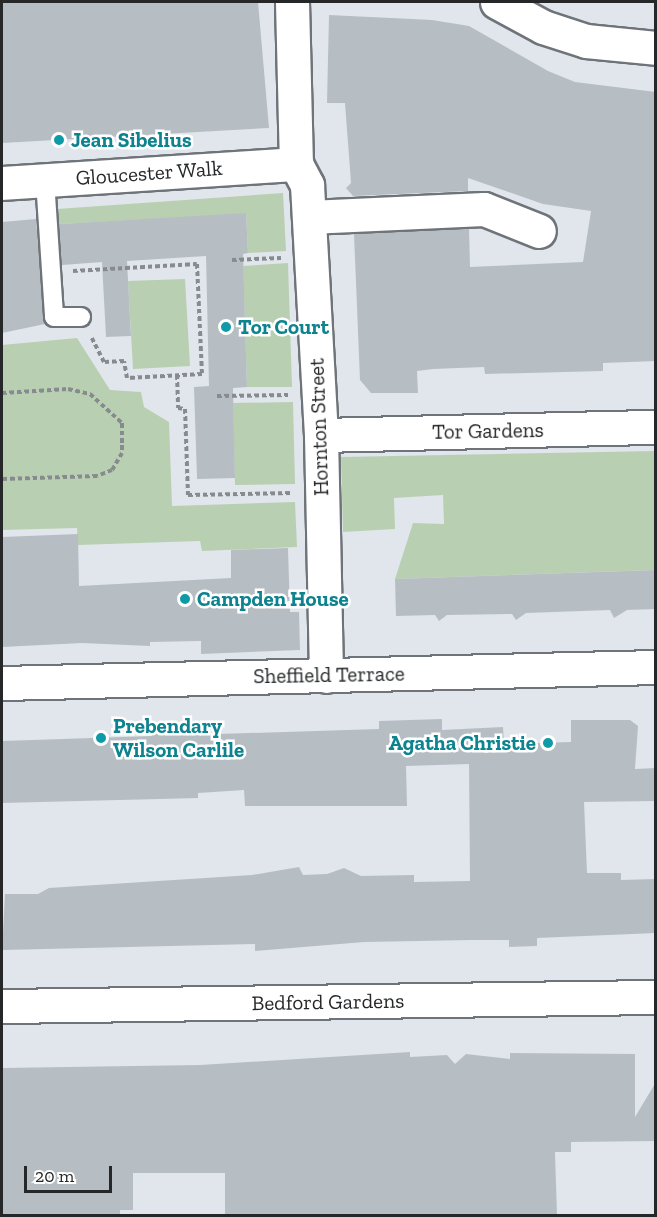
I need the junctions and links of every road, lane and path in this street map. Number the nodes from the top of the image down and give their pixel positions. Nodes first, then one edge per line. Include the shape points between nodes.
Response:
1 (292, 2) edge
2 (497, 2) edge
3 (656, 48) edge
4 (296, 164) junction
5 (45, 180) junction
6 (2, 183) edge
7 (309, 217) junction
8 (539, 231) dead end
9 (312, 256) junction
10 (232, 260) dead end
11 (51, 272) junction
12 (81, 317) joint
13 (177, 375) junction
14 (2, 393) edge
15 (318, 394) junction
16 (217, 396) dead end
17 (656, 427) edge
18 (321, 435) junction
19 (2, 479) edge
20 (322, 495) junction
21 (656, 667) edge
22 (326, 676) junction
23 (2, 683) edge
24 (656, 998) edge
25 (2, 1006) edge

1 - 4 street, Hornton Street
2 - 3 street via 543,27 586,41
4 - 5 street, Gloucester Walk
4 - 7 street, Hornton Street via 307,185
5 - 6 street, Gloucester Walk
5 - 11 lane
7 - 8 street via 484,209
7 - 9 street, Hornton Street
9 - 10 path
9 - 15 street, Hornton Street
11 - 12 lane via 54,317
11 - 13 path via 197,264 202,374
12 - 13 path via 104,362 124,360 127,378
13 - 20 path via 178,408 185,409 188,495
14 - 19 path via 68,389 90,394 122,423 122,453 112,470 96,476
15 - 16 path
15 - 18 street, Hornton Street
17 - 18 street, Tor Gardens
18 - 20 street, Hornton Street
20 - 22 street, Hornton Street
21 - 22 street, Sheffield Terrace
22 - 23 street, Sheffield Terrace
24 - 25 street, Bedford Gardens

